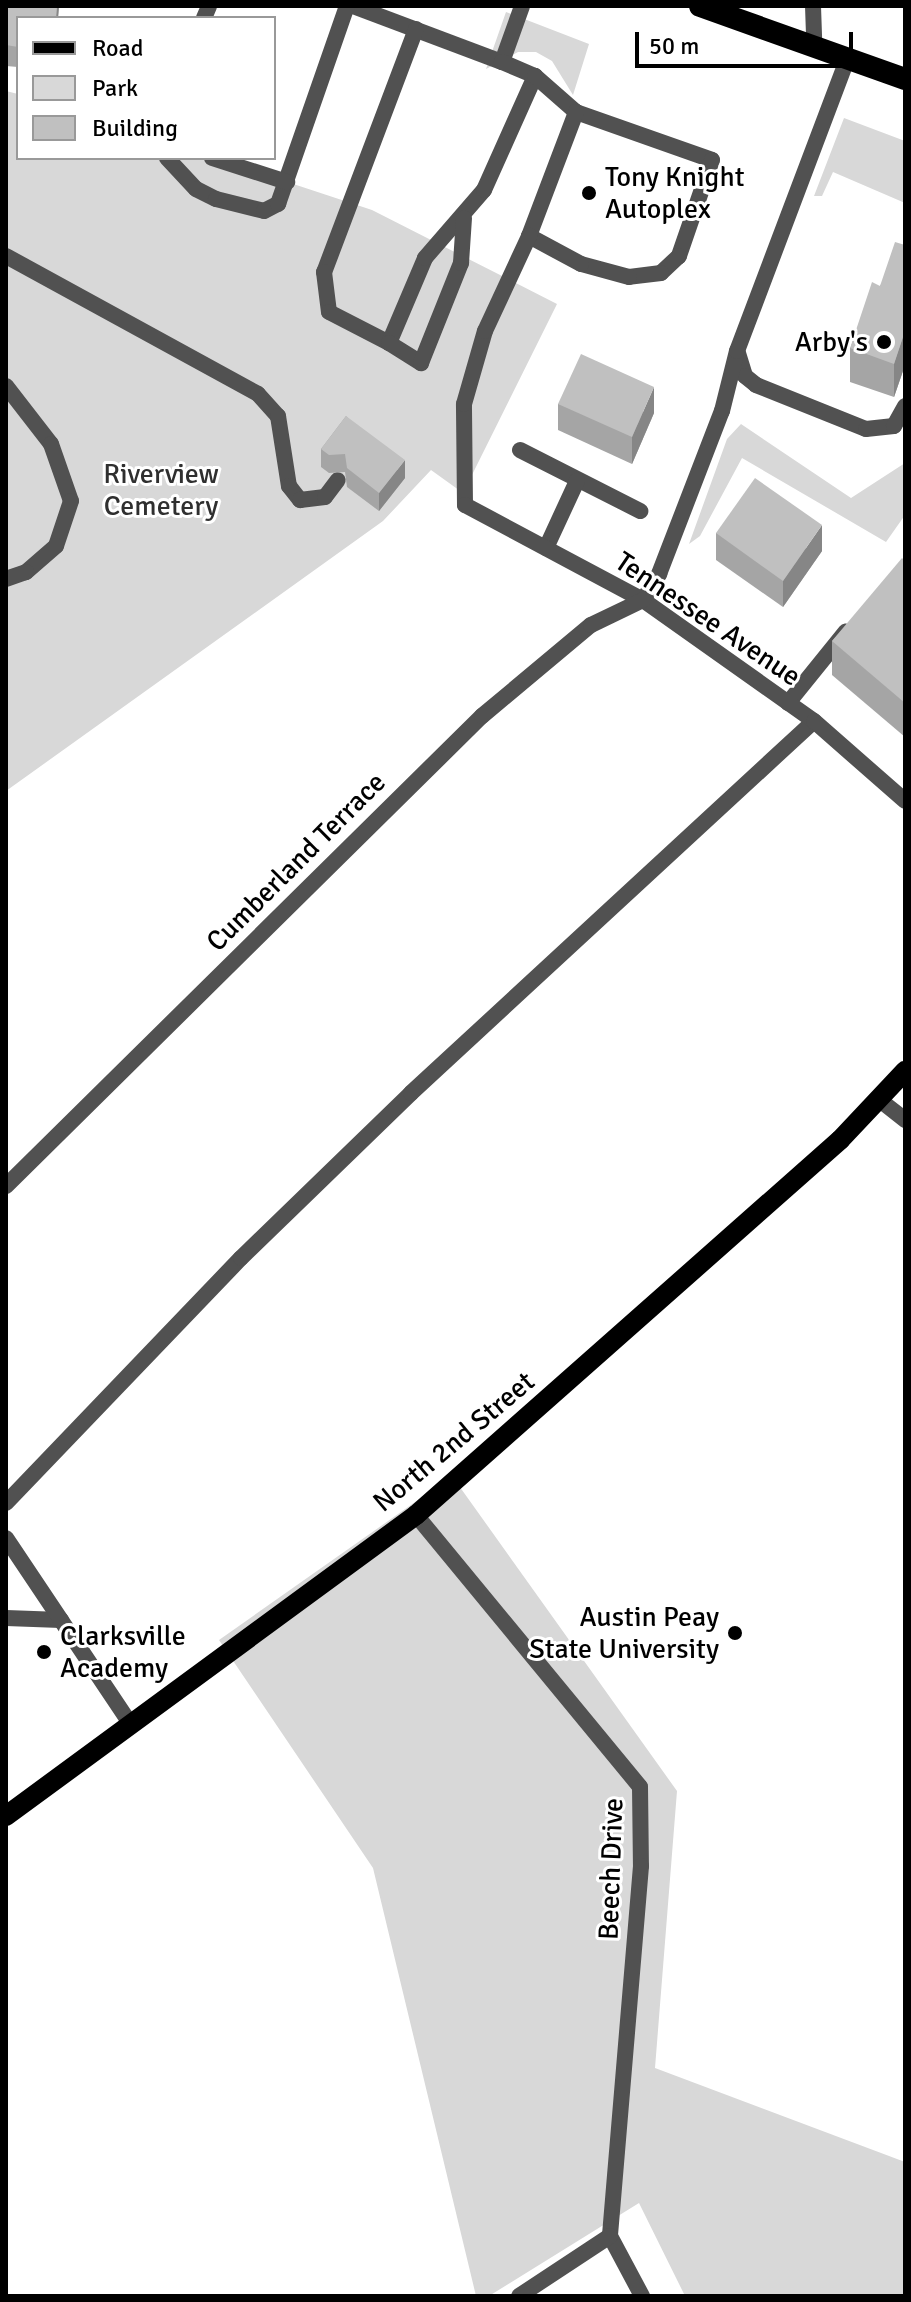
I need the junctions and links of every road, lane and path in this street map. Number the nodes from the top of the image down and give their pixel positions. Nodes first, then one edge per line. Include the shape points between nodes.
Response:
1 (350, 6) edge
2 (522, 6) edge
3 (813, 6) edge
4 (711, 8) edge
5 (416, 29) junction
6 (814, 43) junction
7 (848, 57) junction
8 (502, 62) junction
9 (535, 76) junction
10 (905, 79) edge
11 (576, 112) junction
12 (169, 160) edge
13 (218, 160) edge
14 (287, 182) junction
15 (464, 218) junction
16 (529, 236) junction
17 (6, 256) edge
18 (389, 343) junction
19 (737, 351) junction
20 (6, 386) edge
21 (905, 406) edge
22 (520, 450) dead end
23 (338, 480) dead end
24 (577, 481) junction
25 (640, 511) dead end
26 (546, 548) junction
27 (6, 579) edge
28 (643, 600) junction
29 (854, 621) edge
30 (788, 703) junction
31 (814, 721) junction
32 (905, 801) edge
33 (905, 1071) edge
34 (881, 1101) junction
35 (905, 1120) edge
36 (6, 1186) edge
37 (6, 1503) edge
38 (416, 1515) junction
39 (6, 1538) edge
40 (6, 1618) edge
41 (61, 1620) junction
42 (129, 1722) junction
43 (6, 1816) edge
44 (610, 2236) junction
45 (519, 2296) edge
46 (642, 2296) edge

1 - 5 street
1 - 14 street
2 - 8 street
3 - 6 street
4 - 6 highway
5 - 8 street
5 - 18 street via 324,272 329,312
6 - 7 highway
7 - 10 highway
7 - 19 street
8 - 9 street
9 - 11 street
9 - 15 street via 484,190
11 - 16 street
11 - 16 street via 712,160 679,256 661,273 629,277 581,264
12 - 14 street via 196,189 264,211 278,204
13 - 14 street
15 - 18 street via 425,258
15 - 18 street via 461,263 421,363
16 - 26 street, Tennessee Avenue via 485,331 464,404 465,505
17 - 23 street via 258,394 278,416 289,486 300,500 325,497
19 - 21 street via 745,376 756,385 866,429 894,426
19 - 28 street via 659,574
20 - 27 street via 51,444 71,501 56,546 26,572
22 - 24 street
24 - 25 street
24 - 26 street
26 - 28 street, Tennessee Avenue
28 - 30 street, Tennessee Avenue
28 - 36 street, Cumberland Terrace via 591,625 482,716
29 - 30 street
30 - 31 street, Tennessee Avenue
31 - 32 street, Tennessee Avenue
31 - 37 street via 399,1104 241,1258
33 - 34 main road, North 2nd Street
34 - 35 street
34 - 38 main road, North 2nd Street
38 - 42 main road, North 2nd Street
38 - 44 street, Beech Drive via 640,1787 641,1866
39 - 41 street
40 - 41 street
41 - 42 street
42 - 43 main road, North 2nd Street
44 - 45 street
44 - 46 street

